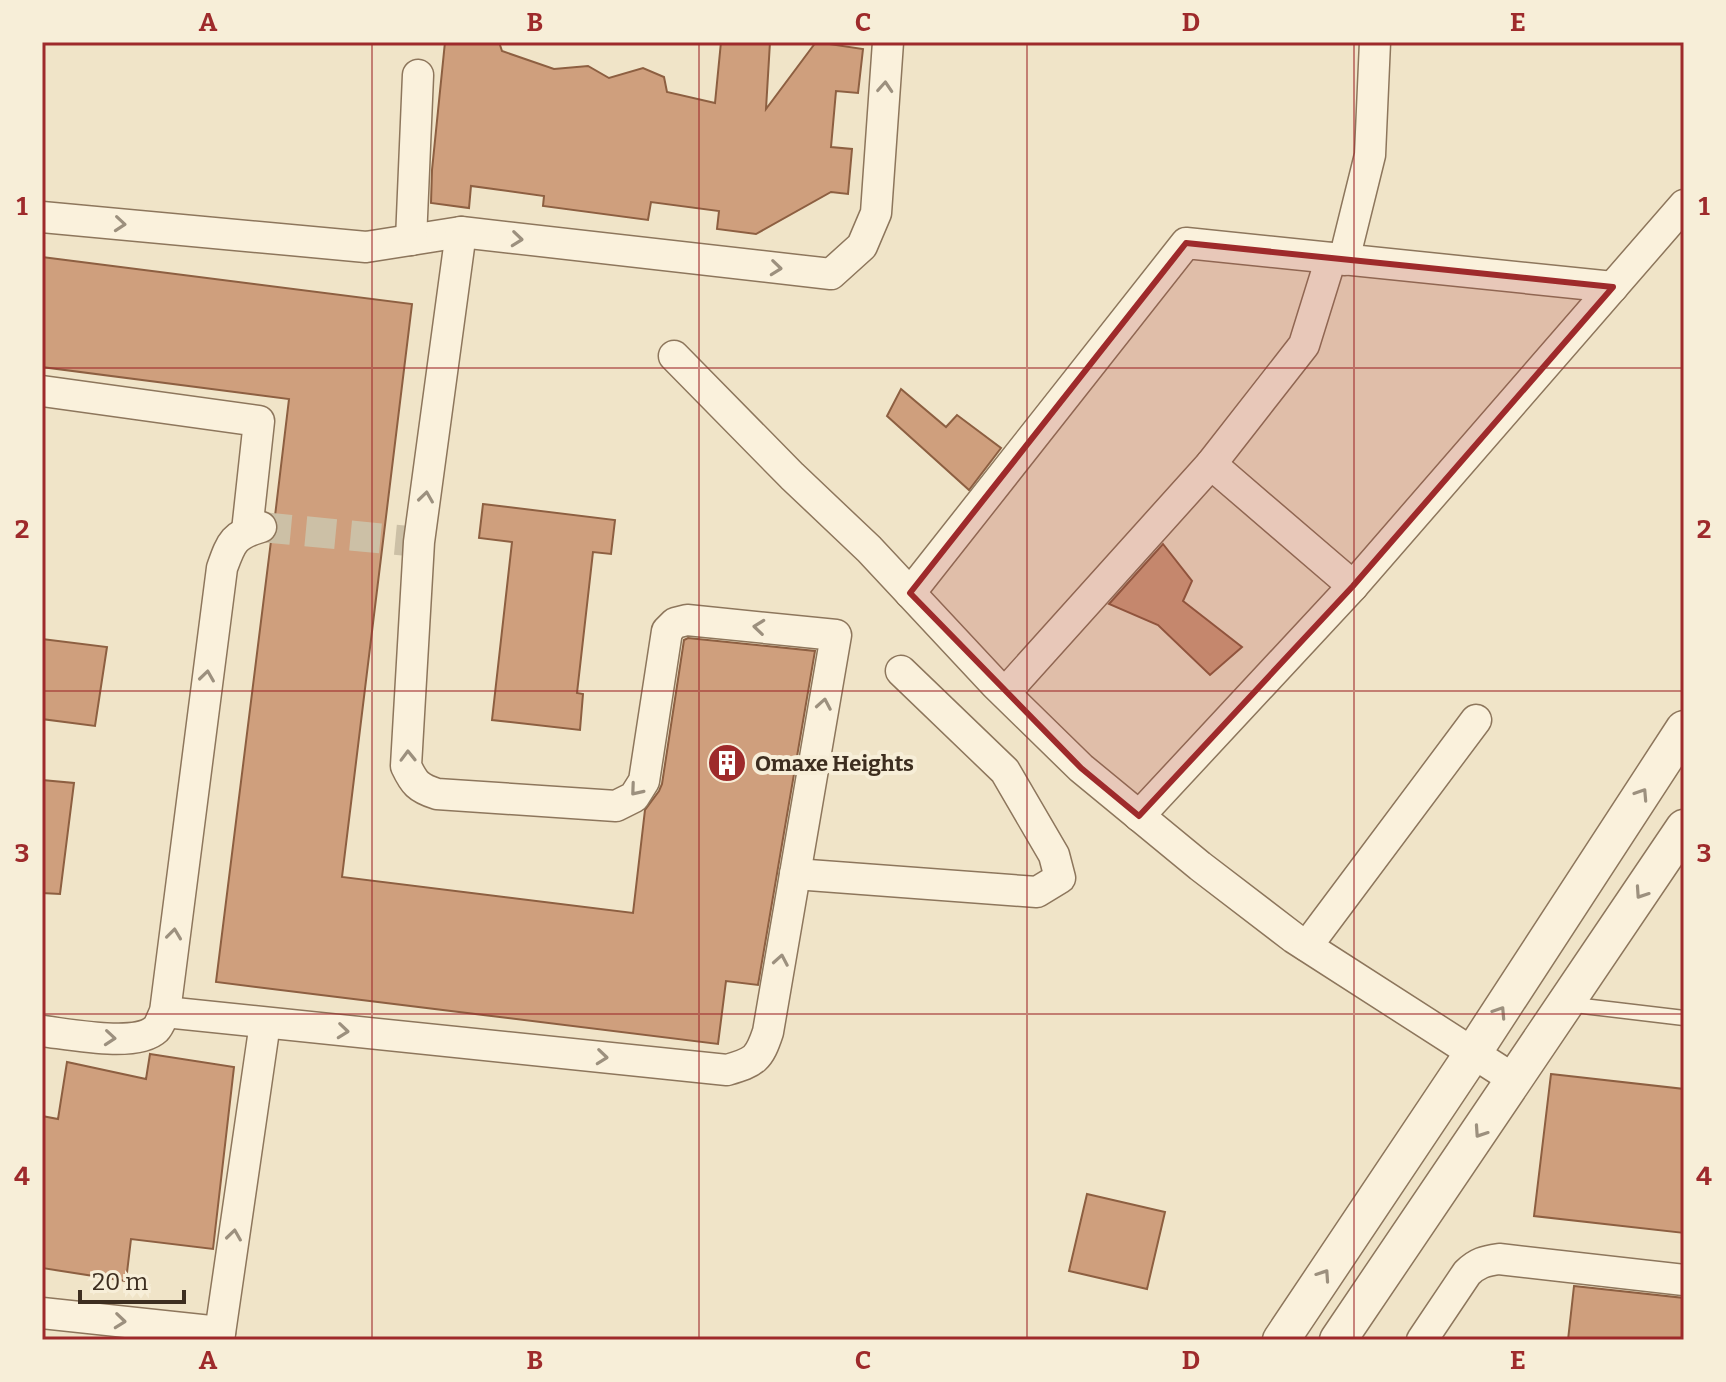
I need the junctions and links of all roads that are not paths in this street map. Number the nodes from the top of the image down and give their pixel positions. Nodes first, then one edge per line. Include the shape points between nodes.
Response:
1 (888, 42) edge
2 (1375, 42) edge
3 (418, 75) dead end
4 (1684, 205) edge
5 (42, 217) edge
6 (461, 232) junction
7 (411, 240) junction
8 (1338, 259) junction
9 (1613, 287) junction
10 (674, 356) dead end
11 (42, 391) edge
12 (1211, 464) junction
13 (1353, 586) junction
14 (910, 593) junction
15 (901, 671) dead end
16 (1005, 693) junction
17 (1476, 720) dead end
18 (1684, 729) edge
19 (1139, 816) junction
20 (1684, 828) edge
21 (795, 874) junction
22 (1307, 946) junction
23 (1566, 1004) junction
24 (165, 1012) junction
25 (1684, 1018) edge
26 (265, 1023) junction
27 (42, 1031) edge
28 (1473, 1053) junction
29 (1515, 1080) junction
30 (1684, 1280) edge
31 (42, 1313) edge
32 (219, 1336) edge
33 (1281, 1340) edge
34 (1338, 1340) edge
35 (1422, 1340) edge

6 -> 1 street via 831,274 862,246 876,213
2 - 8 street via 1370,155
3 - 7 street
4 - 9 street
5 -> 7 street via 366,247
6 - 7 street
21 -> 6 street via 836,635 675,623 667,631 644,781 634,797 616,806 437,794 414,782 406,766 419,542
8 - 9 street
8 - 12 street via 1304,345
8 - 14 street via 1186,243
9 - 13 street
10 - 14 street
24 -> 11 street via 222,568 231,543 254,529 259,421
12 - 13 street
12 - 16 street
13 - 19 street
14 - 16 street
15 - 21 street via 1005,771 1054,855 1060,878 1037,892
16 - 19 street
17 - 22 street
28 -> 18 street
19 - 22 street
20 -> 23 street
26 -> 21 street via 727,1070 745,1065 761,1052 768,1032
22 - 28 street
23 - 25 lane
23 - 29 street
24 - 26 street
27 -> 24 street via 141,1038 157,1028
32 -> 26 street
28 - 29 street
33 -> 28 street
29 -> 34 street
30 - 35 street via 1485,1261 1467,1273
31 -> 32 street

